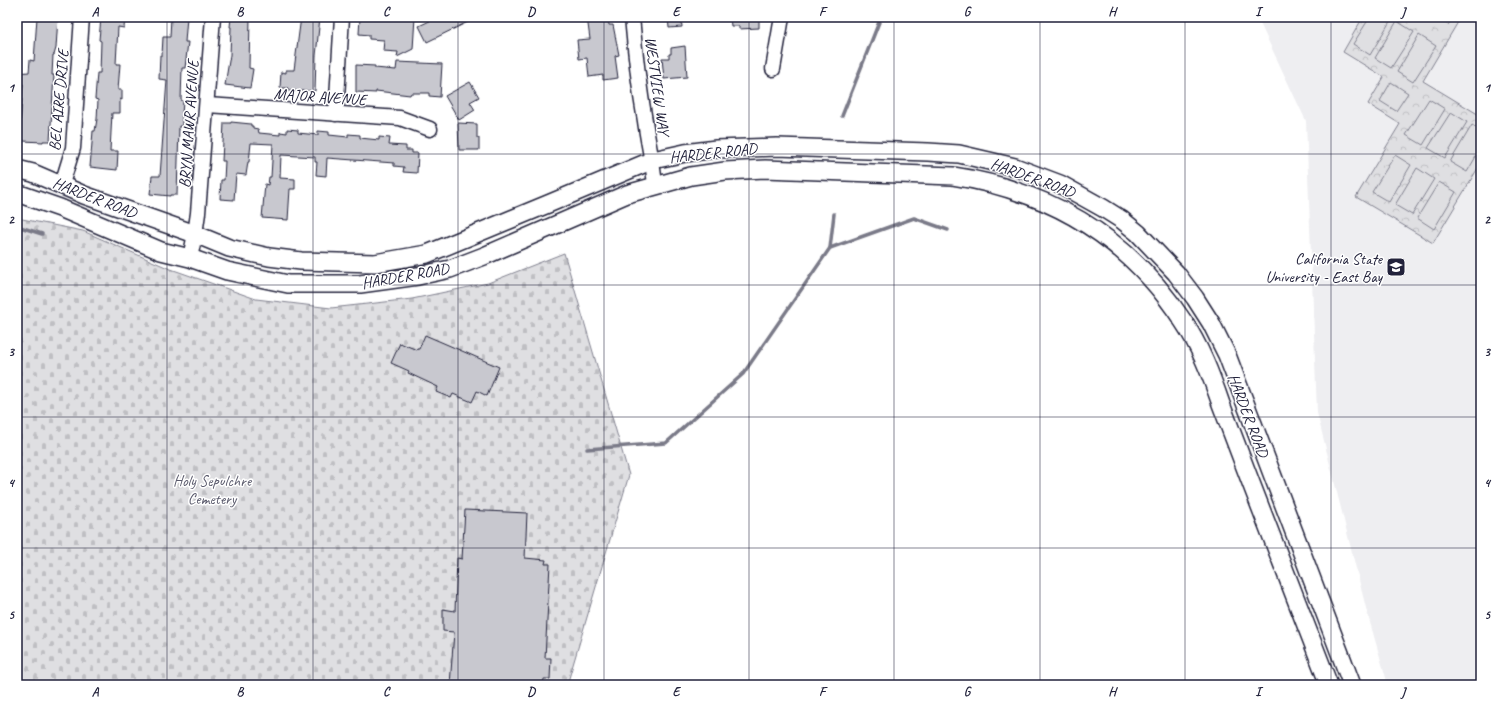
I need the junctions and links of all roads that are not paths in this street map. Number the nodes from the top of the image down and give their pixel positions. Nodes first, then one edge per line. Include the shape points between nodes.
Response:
1 (82, 17) edge
2 (213, 17) edge
3 (342, 17) edge
4 (632, 17) edge
5 (782, 17) edge
6 (773, 69) dead end
7 (207, 105) junction
8 (336, 114) junction
9 (430, 129) dead end
10 (653, 160) junction
11 (17, 169) edge
12 (62, 184) junction
13 (656, 185) junction
14 (17, 193) edge
15 (195, 234) junction
16 (190, 258) junction
17 (1329, 685) edge
18 (1352, 685) edge

1 - 12 street, BEL AIRE DRIVE via 73,148
2 - 7 street, BRYN MAWR AVENUE
3 - 8 street
4 - 10 street, WESTVIEW WAY via 635,56
5 - 6 street
7 - 8 street, MAJOR AVENUE
7 - 15 street, BRYN MAWR AVENUE
8 - 9 street, MAJOR AVENUE via 400,118
10 - 13 street, HARDER ROAD
10 - 15 street, HARDER ROAD via 427,254 376,263 301,261 268,257 229,248
10 - 18 street, HARDER ROAD via 716,149 777,146 958,154 1015,167 1060,184 1122,220 1176,273 1211,323 1227,355
11 - 12 street, HARDER ROAD
12 - 15 street, HARDER ROAD via 84,195
13 - 16 street, HARDER ROAD via 627,194 450,269 418,276 360,284 288,284 227,271
13 - 17 street, HARDER ROAD via 725,171 765,169 953,176 979,180 1049,203 1121,249 1145,272 1184,322 1210,372
14 - 16 street, HARDER ROAD via 60,208 161,251
15 - 16 street

